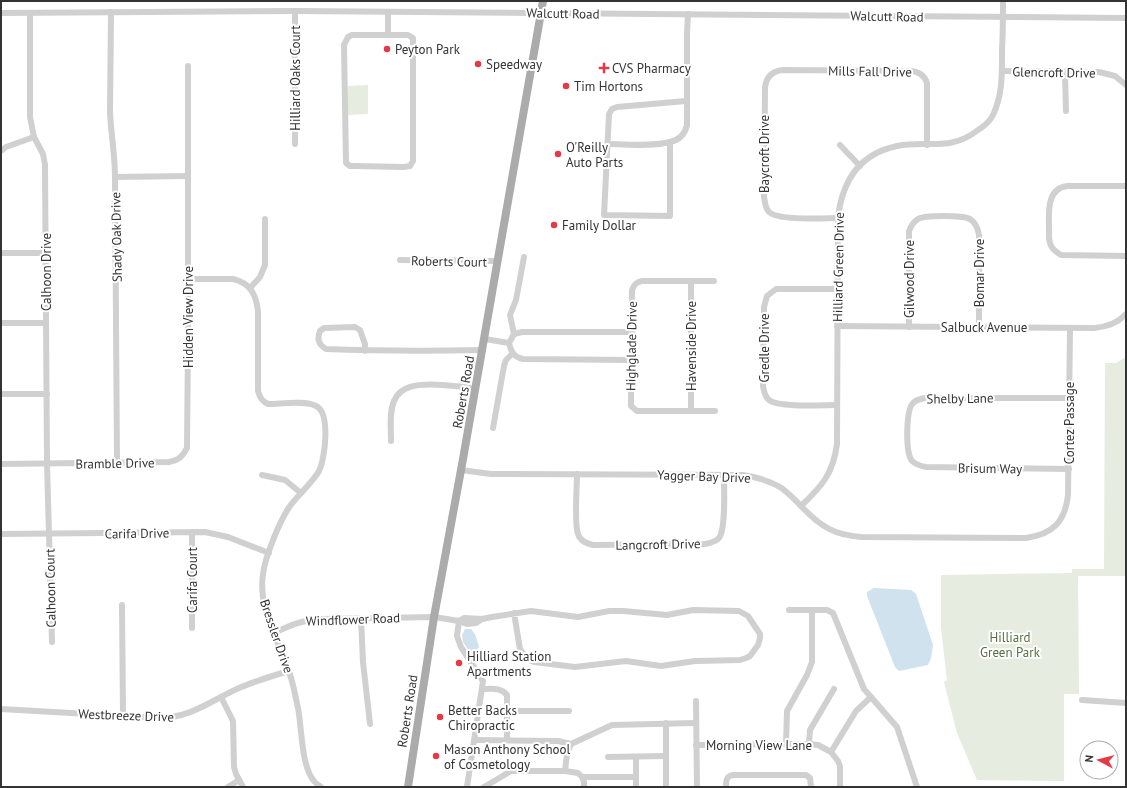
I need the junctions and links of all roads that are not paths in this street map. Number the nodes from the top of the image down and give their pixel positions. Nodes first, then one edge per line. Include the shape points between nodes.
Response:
1 (543, 1) edge
2 (1003, 1) edge
3 (295, 11) junction
4 (110, 12) junction
5 (388, 12) junction
6 (1, 13) edge
7 (30, 13) junction
8 (541, 14) junction
9 (688, 14) junction
10 (1003, 17) junction
11 (1126, 18) edge
12 (388, 35) junction
13 (188, 66) dead end
14 (1002, 71) junction
15 (1065, 72) junction
16 (771, 74) joint
17 (1126, 85) edge
18 (686, 101) junction
19 (1066, 111) dead end
20 (34, 137) junction
21 (670, 142) junction
22 (295, 144) dead end
23 (607, 144) junction
24 (840, 145) dead end
25 (927, 145) junction
26 (1, 151) edge
27 (860, 166) junction
28 (188, 176) junction
29 (115, 177) junction
30 (1126, 186) edge
31 (838, 218) junction
32 (265, 219) dead end
33 (972, 221) joint
34 (1, 253) edge
35 (45, 253) junction
36 (1126, 256) edge
37 (524, 257) dead end
38 (400, 260) dead end
39 (498, 261) junction
40 (189, 279) junction
41 (691, 282) junction
42 (714, 282) dead end
43 (250, 288) junction
44 (838, 289) junction
45 (1126, 314) edge
46 (1, 323) edge
47 (46, 323) junction
48 (837, 326) junction
49 (908, 327) junction
50 (979, 327) junction
51 (1070, 328) junction
52 (632, 332) junction
53 (514, 334) junction
54 (485, 339) junction
55 (509, 343) junction
56 (366, 350) junction
57 (483, 350) junction
58 (512, 354) junction
59 (631, 360) junction
60 (476, 388) junction
61 (1, 394) edge
62 (47, 394) junction
63 (1069, 398) junction
64 (837, 405) junction
65 (691, 410) junction
66 (714, 411) dead end
67 (493, 428) dead end
68 (391, 441) dead end
69 (182, 457) joint
70 (912, 461) joint
71 (117, 462) junction
72 (46, 463) junction
73 (1, 464) edge
74 (1069, 469) junction
75 (462, 470) junction
76 (577, 474) junction
77 (262, 475) dead end
78 (724, 475) junction
79 (301, 493) junction
80 (801, 506) junction
81 (1063, 516) joint
82 (192, 532) junction
83 (1, 534) edge
84 (49, 534) junction
85 (269, 553) junction
86 (122, 605) dead end
87 (789, 610) dead end
88 (812, 610) junction
89 (514, 613) junction
90 (434, 617) junction
91 (361, 619) junction
92 (459, 621) junction
93 (192, 628) dead end
94 (274, 633) junction
95 (52, 642) dead end
96 (289, 671) junction
97 (482, 689) junction
98 (834, 690) dead end
99 (221, 697) junction
100 (871, 697) junction
101 (1082, 700) dead end
102 (696, 701) dead end
103 (1126, 703) edge
104 (1, 709) edge
105 (507, 711) junction
106 (569, 711) dead end
107 (123, 716) junction
108 (666, 723) junction
109 (696, 723) junction
110 (370, 724) dead end
111 (475, 740) junction
112 (507, 740) junction
113 (571, 744) junction
114 (786, 744) junction
115 (809, 744) junction
116 (696, 745) junction
117 (831, 752) junction
118 (666, 756) junction
119 (608, 757) dead end
120 (636, 757) junction
121 (565, 771) junction
122 (582, 777) junction
123 (636, 777) junction
124 (239, 780) junction
125 (228, 787) edge
126 (243, 787) edge
127 (321, 787) edge
128 (408, 787) edge
129 (467, 787) edge
130 (484, 787) edge
131 (584, 787) edge
132 (636, 787) edge
133 (666, 787) edge
134 (697, 787) edge
135 (726, 787) edge
136 (811, 787) edge
137 (840, 787) edge
138 (917, 787) edge

1 - 8 main road, Roberts Road
2 - 10 street, Hilliard Green Drive
3 - 4 street, Walcutt Road
3 - 5 street, Walcutt Road
3 - 22 street, Hilliard Oaks Court
4 - 7 street, Walcutt Road
4 - 29 street, Shady Oak Drive via 110,126
5 - 8 street, Walcutt Road
5 - 12 street
6 - 7 street, Walcutt Road
7 - 20 street, Calhoon Drive via 30,117
8 - 9 street, Walcutt Road
8 - 39 main road, Roberts Road
9 - 10 street, Walcutt Road
9 - 18 street
10 - 11 street, Walcutt Road
10 - 14 street, Hilliard Green Drive
12 - 12 street via 408,35 413,38 413,161 410,166 404,167 348,165 345,158 345,40 352,36
13 - 28 street, Hidden View Drive
14 - 15 street, Glencroft Drive
14 - 25 street, Hilliard Green Drive via 1002,87 998,101 992,116 982,128 956,143
15 - 17 street, Glencroft Drive via 1107,73
15 - 19 street
16 - 25 street, Mills Fall Drive via 783,70 918,72 927,83
16 - 31 street, Baycroft Drive via 765,88 766,208 773,215 782,218
18 - 21 street via 685,132
18 - 23 street via 612,109 609,114
20 - 26 street
20 - 35 street, Calhoon Drive via 43,154 45,165
21 - 23 street
21 - 23 street via 670,216 604,215
24 - 27 street
25 - 27 street, Hilliard Green Drive via 897,146 872,156
27 - 31 street, Hilliard Green Drive via 844,190
28 - 29 street
28 - 40 street, Hidden View Drive
29 - 71 street, Shady Oak Drive
30 - 36 street via 1063,186 1055,190 1050,201 1049,238 1055,252 1061,255
31 - 44 street, Hilliard Green Drive
32 - 43 street via 265,265 260,277
33 - 49 street, Gilwood Drive via 961,217 927,217 920,218 911,226
33 - 50 street, Bomar Drive via 979,235
34 - 35 street
35 - 47 street, Calhoon Drive
37 - 53 street via 516,300 510,315
38 - 39 street, Roberts Court
39 - 54 main road, Roberts Road
40 - 43 street via 233,279
40 - 69 street, Hidden View Drive via 187,448
41 - 42 street
41 - 52 street, Highglade Drive via 637,282 632,290
41 - 65 street, Havenside Drive
43 - 79 street, Bressler Drive via 256,298 258,311 260,397 268,404 318,406 324,416 322,462 318,473
44 - 48 street, Hilliard Green Drive
44 - 64 street, Gredle Drive via 782,288 767,296 764,307 763,386 769,400 776,404
45 - 51 street, Salbuck Avenue via 1119,321 1102,327
46 - 47 street
47 - 62 street, Calhoon Drive
48 - 49 street, Salbuck Avenue
48 - 64 street, Hilliard Green Drive
49 - 50 street, Salbuck Avenue
50 - 51 street, Salbuck Avenue
51 - 63 street, Cortez Passage
52 - 53 street
52 - 59 street, Highglade Drive
53 - 55 street
54 - 55 street
54 - 57 main road, Roberts Road
55 - 58 street
56 - 56 street via 360,330 355,327 324,328 320,331 319,341 326,349
56 - 57 street
57 - 60 main road, Roberts Road
58 - 59 street via 523,359
58 - 67 street via 504,366
59 - 65 street, Highglade Drive via 631,406 637,411
60 - 68 street via 420,385 405,389 398,394 392,409
60 - 75 main road, Roberts Road
61 - 62 street
62 - 72 street, Calhoon Drive
63 - 70 street, Shelby Lane via 919,399 908,412 908,449
63 - 74 street, Cortez Passage
64 - 80 street, Hilliard Green Drive via 837,444 831,470 825,481
65 - 66 street
69 - 71 street, Bramble Drive via 169,462
70 - 74 street, Brisum Way via 926,467
71 - 72 street, Bramble Drive
72 - 73 street, Bramble Drive
72 - 84 street, Calhoon Drive
74 - 81 street, Cortez Passage via 1067,507
75 - 76 street, Yagger Bay Drive via 491,474
75 - 90 main road, Roberts Road
76 - 78 street, Yagger Bay Drive
76 - 78 street, Langcroft Drive via 578,535 593,545 714,542 721,535 723,526
77 - 79 street via 285,480
78 - 80 street, Yagger Bay Drive via 756,477 770,481
79 - 85 street, Bressler Drive via 288,508
80 - 81 street, Yagger Bay Drive via 826,528 837,533 861,537 1026,538 1047,532
82 - 84 street, Carifa Drive
82 - 85 street, Carifa Drive via 221,534
82 - 93 street, Carifa Court
83 - 84 street, Carifa Drive
84 - 95 street, Calhoon Court
85 - 94 street, Bressler Drive via 263,573 262,597
86 - 107 street
87 - 88 street
88 - 100 street via 827,610 833,613 864,689
88 - 114 street via 812,662 787,711
89 - 89 street, Windflower Road via 518,643 523,655 534,662 558,666 575,667 626,661 667,666 695,661 740,660 750,656 760,638 748,616 739,611 693,610 667,615 623,610 578,617 531,611
89 - 92 street, Windflower Road via 482,619 476,623 467,624
90 - 91 street, Windflower Road
90 - 92 street, Windflower Road
90 - 128 main road, Roberts Road
91 - 94 street, Windflower Road via 306,620
91 - 110 street
92 - 97 street via 457,636 460,647 483,679
94 - 96 street, Bressler Drive
96 - 99 street, Westbreeze Drive via 241,687
96 - 127 street, Bressler Drive via 298,708 307,768 314,781
97 - 105 street via 502,690 506,693
97 - 111 street
98 - 115 street via 810,730
99 - 107 street, Westbreeze Drive via 177,717
99 - 124 street via 233,722 233,760
100 - 117 street via 856,711
100 - 138 street via 897,727
101 - 103 street
102 - 109 street
104 - 107 street, Westbreeze Drive
105 - 106 street
105 - 112 street
108 - 109 street
108 - 113 street via 609,726
108 - 118 street
109 - 116 street
111 - 112 street
111 - 129 street
112 - 113 street
113 - 121 street
114 - 115 street, Morning View Lane
114 - 116 street, Morning View Lane
115 - 117 street, Morning View Lane
116 - 134 street
117 - 137 street, Morning View Lane via 840,766
118 - 120 street
118 - 133 street
119 - 120 street
120 - 123 street
121 - 122 street via 578,773
121 - 130 street via 511,771
122 - 123 street
122 - 131 street
123 - 132 street
124 - 125 street
124 - 126 street
135 - 136 street via 727,778 734,775 806,776 810,778

